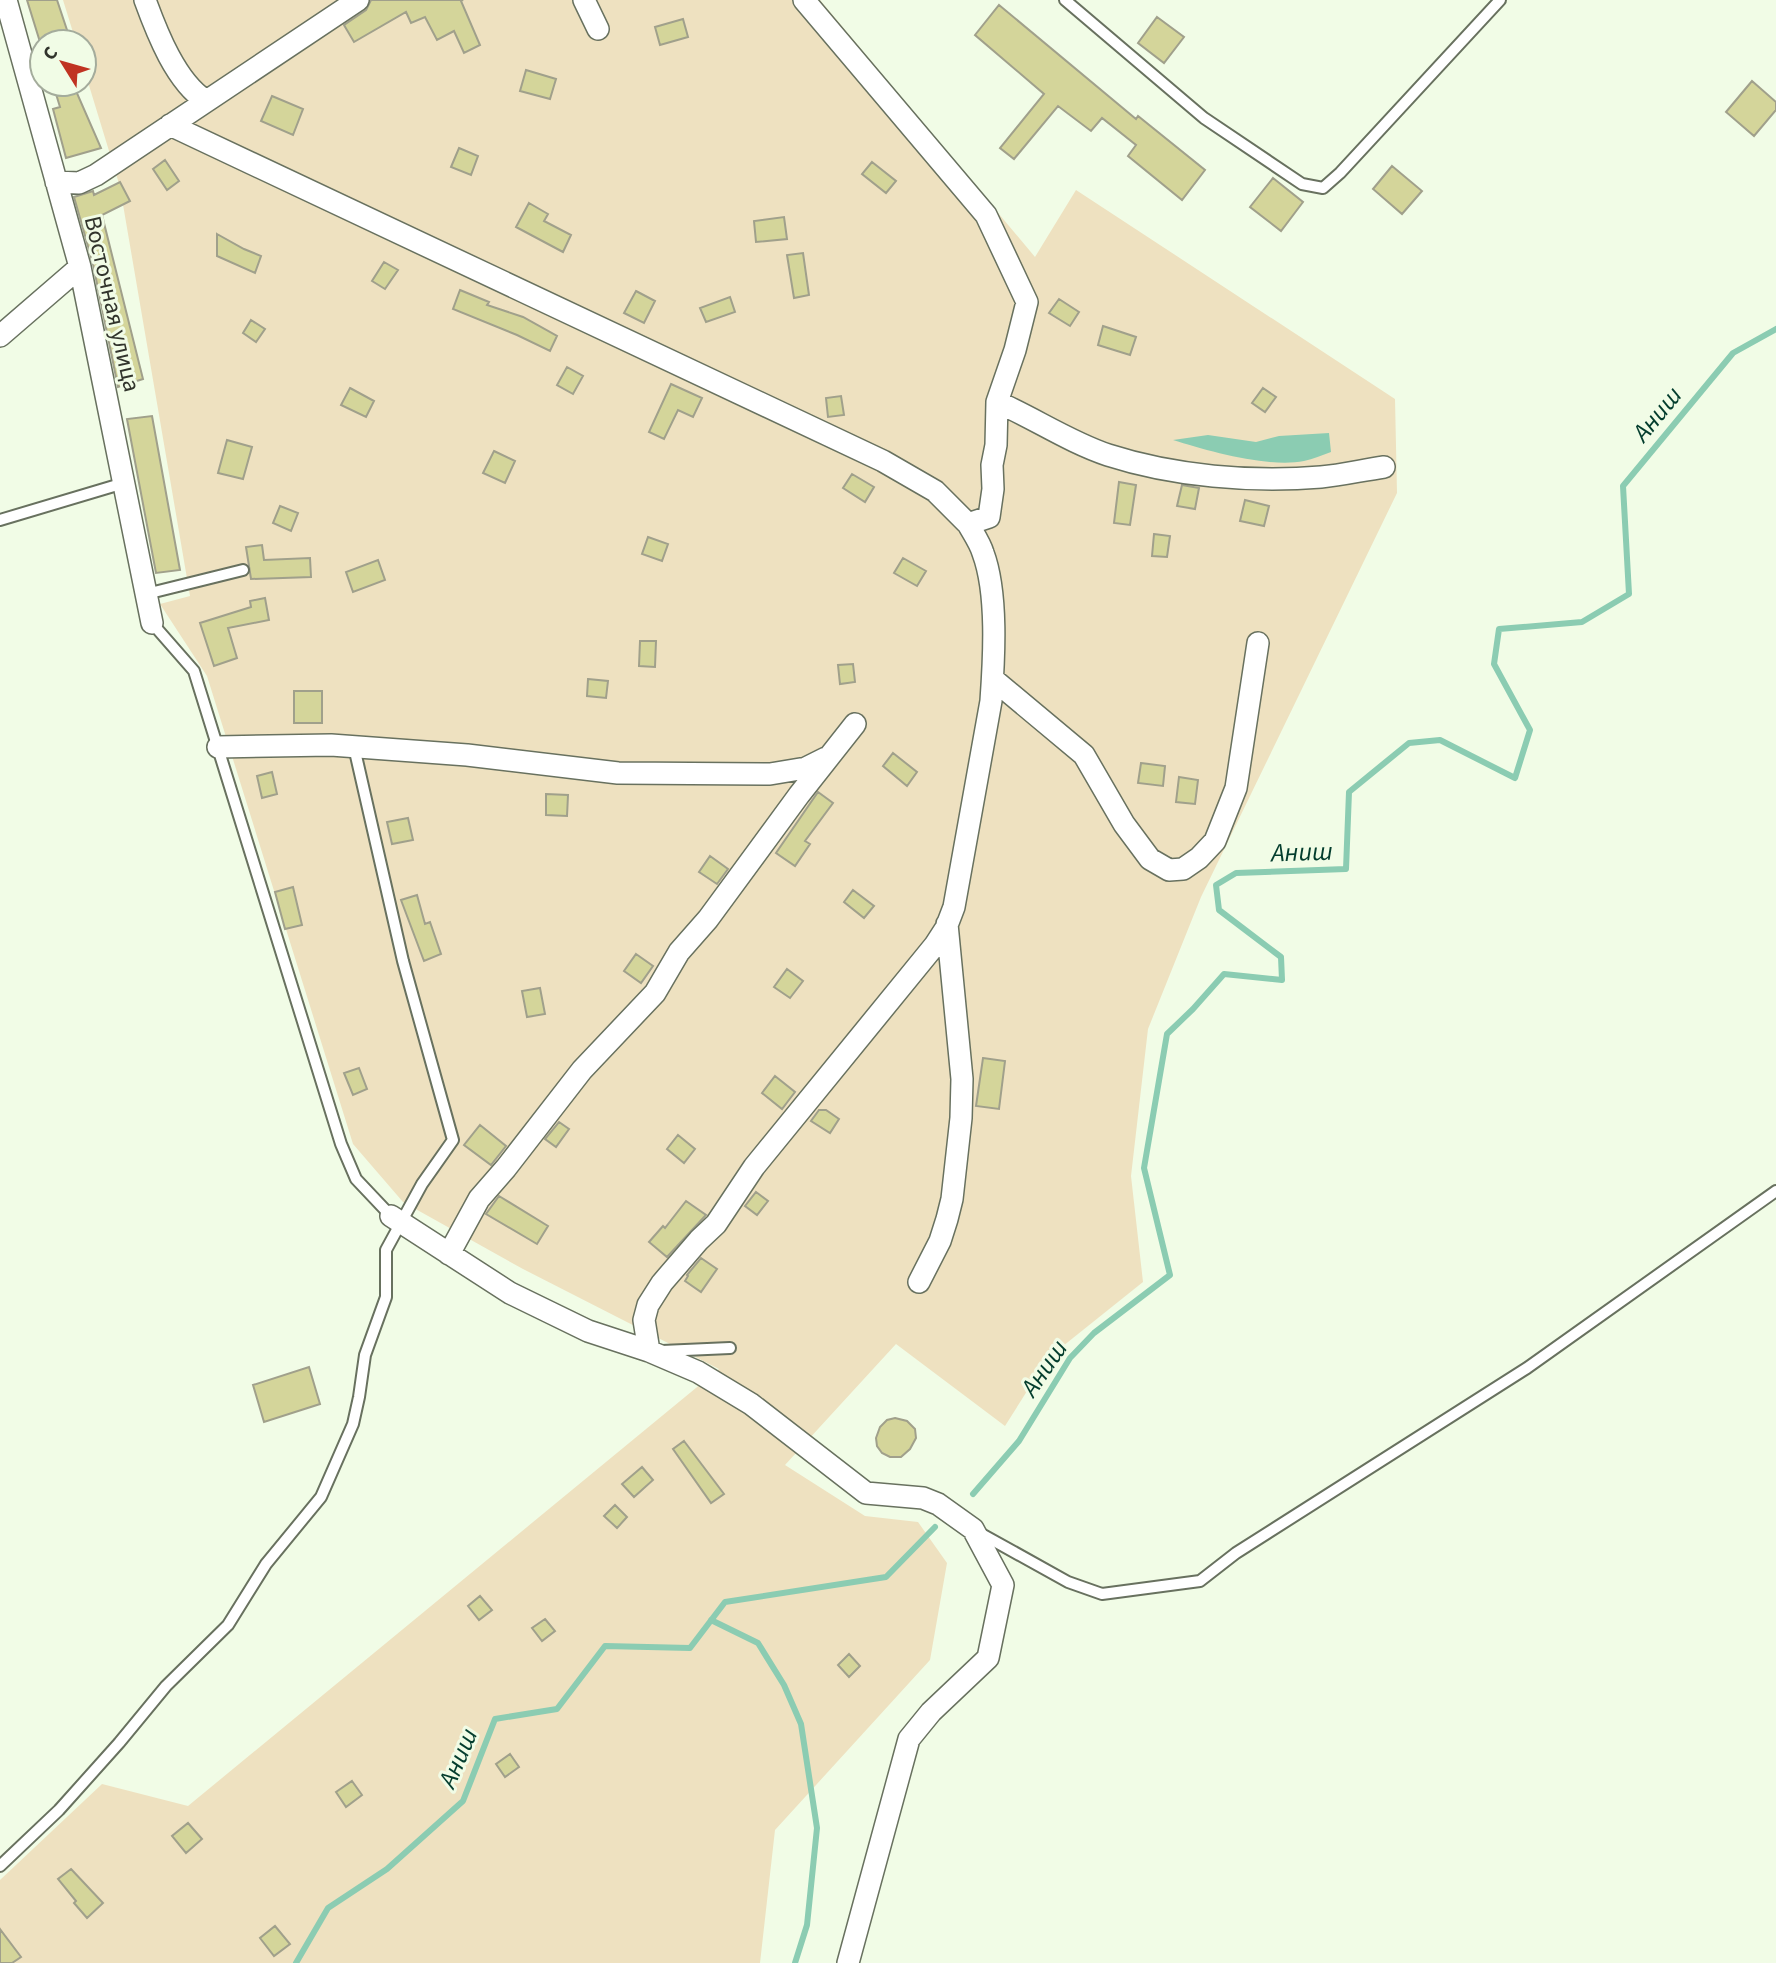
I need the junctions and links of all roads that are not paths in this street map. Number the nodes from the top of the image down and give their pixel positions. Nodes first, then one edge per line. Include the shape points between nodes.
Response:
1 (6, 0) edge
2 (145, 0) edge
3 (358, 0) edge
4 (584, 0) edge
5 (804, 0) edge
6 (1066, 0) edge
7 (1500, 0) edge
8 (598, 29) dead end
9 (206, 101) junction
10 (170, 125) junction
11 (56, 182) junction
12 (80, 267) junction
13 (0, 336) edge
14 (996, 402) junction
15 (1384, 467) dead end
16 (124, 483) junction
17 (0, 520) edge
18 (968, 524) junction
19 (243, 570) dead end
20 (146, 594) junction
21 (152, 623) joint
22 (1258, 643) dead end
23 (993, 679) junction
24 (855, 724) dead end
25 (218, 747) junction
26 (354, 747) junction
27 (831, 755) junction
28 (947, 924) junction
29 (1776, 1191) edge
30 (396, 1219) junction
31 (449, 1254) junction
32 (919, 1282) dead end
33 (730, 1348) dead end
34 (649, 1351) junction
35 (973, 1529) junction
36 (0, 1866) edge
37 (848, 1963) edge

1 - 11 street, Восточная улица
2 - 9 street via 156,32 176,66 192,92
3 - 9 street
4 - 8 street
5 - 14 street via 986,215 1027,302
6 - 7 lane via 1204,118 1302,184 1323,188
9 - 10 street
10 - 11 street via 96,175 79,183
10 - 18 street via 883,461 935,491
11 - 12 street, Восточная улица
12 - 13 street
12 - 16 street, Восточная улица
14 - 15 street via 1109,455 1213,476 1320,477
14 - 18 street via 989,517
16 - 17 lane
16 - 20 street, Восточная улица
18 - 23 street via 984,554 990,591
19 - 20 lane
20 - 21 street, Восточная улица
21 - 25 lane via 194,671
22 - 23 street via 1236,788 1215,841 1183,869 1169,870 1150,859 1084,755
23 - 28 street via 954,907
24 - 27 street
25 - 26 street
25 - 30 lane via 341,1144 356,1179
26 - 27 street via 618,773 771,774 806,768
26 - 30 lane via 403,961 453,1140
27 - 31 street via 679,952 655,993 582,1070 479,1199
28 - 32 street via 962,1079 961,1118 950,1209
28 - 34 street via 754,1167 716,1224 662,1283 644,1320
29 - 35 lane via 1527,1368 1236,1553 1200,1581 1102,1594 1068,1582
30 - 31 street
30 - 36 lane via 386,1250 386,1297 365,1355 353,1424 321,1497 266,1564 228,1625 166,1686 59,1810
31 - 34 street via 520,1298 589,1331
33 - 34 lane
34 - 35 street via 751,1404 866,1493 923,1498
35 - 37 street via 1003,1585 988,1658 909,1739

